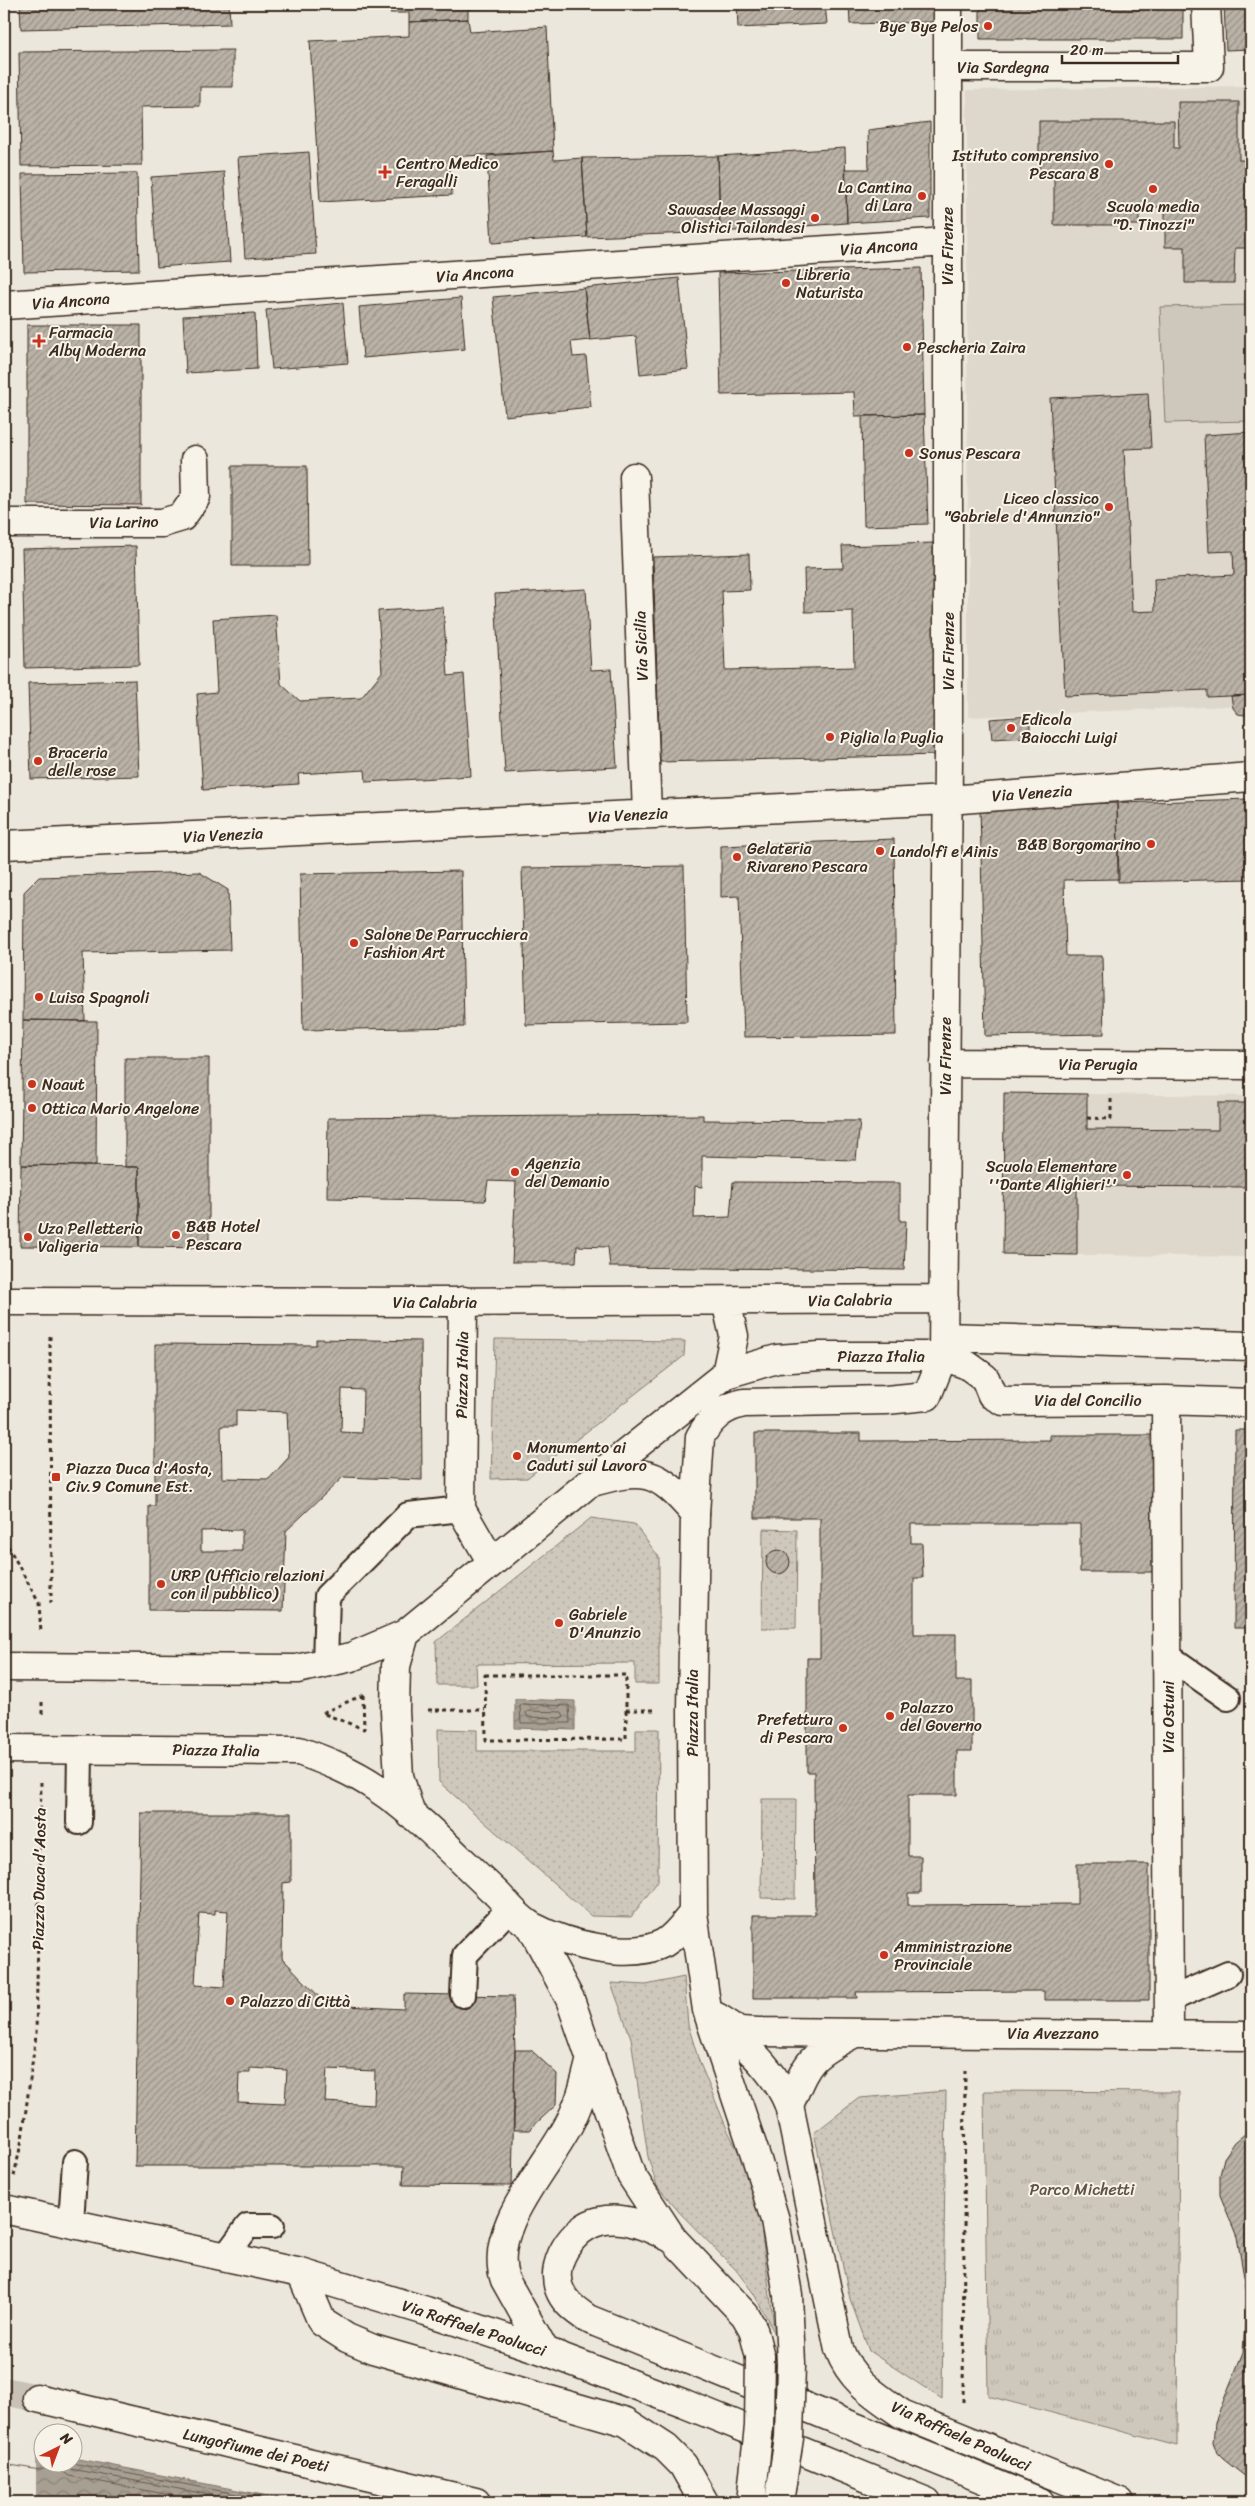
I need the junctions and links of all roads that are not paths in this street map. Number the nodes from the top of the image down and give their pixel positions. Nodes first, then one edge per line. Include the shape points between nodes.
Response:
1 (948, 4) edge
2 (1206, 4) edge
3 (948, 67) junction
4 (947, 242) junction
5 (4, 305) edge
6 (195, 460) dead end
7 (634, 477) dead end
8 (4, 523) edge
9 (1251, 777) edge
10 (948, 800) junction
11 (647, 814) junction
12 (4, 845) edge
13 (944, 1063) junction
14 (1251, 1065) edge
15 (944, 1299) junction
16 (4, 1301) edge
17 (726, 1301) junction
18 (463, 1302) junction
19 (943, 1346) junction
20 (1251, 1346) edge
21 (726, 1374) junction
22 (1166, 1400) junction
23 (1251, 1403) edge
24 (588, 1483) junction
25 (461, 1509) junction
26 (695, 1514) junction
27 (491, 1561) junction
28 (405, 1634) junction
29 (1168, 1656) junction
30 (324, 1663) junction
31 (4, 1667) edge
32 (1228, 1698) dead end
33 (4, 1749) edge
34 (80, 1749) junction
35 (411, 1815) junction
36 (79, 1822) dead end
37 (511, 1907) junction
38 (693, 1913) junction
39 (531, 1926) junction
40 (1228, 1974) dead end
41 (463, 1996) dead end
42 (1169, 2000) junction
43 (707, 2010) junction
44 (856, 2032) junction
45 (1169, 2034) junction
46 (1251, 2036) edge
47 (591, 2058) junction
48 (789, 2105) junction
49 (75, 2162) dead end
50 (5, 2209) edge
51 (71, 2222) junction
52 (272, 2226) dead end
53 (673, 2239) junction
54 (225, 2257) junction
55 (301, 2273) junction
56 (545, 2351) junction
57 (37, 2398) tunnel mouth
58 (476, 2502) edge
59 (704, 2502) edge
60 (751, 2502) edge
61 (779, 2502) edge
62 (926, 2502) edge
63 (1040, 2502) edge
64 (1120, 2502) edge

1 - 3 street, Via Firenze
2 - 3 street, Via Sardegna via 1209,67
3 - 4 street, Via Firenze
4 - 5 street, Via Ancona
4 - 10 street, Via Firenze
6 - 8 street, Via Larino via 196,497 182,517 162,523
7 - 11 street, Via Sicilia
9 - 10 street, Via Venezia
10 - 11 street, Via Venezia
10 - 13 street, Via Firenze
11 - 12 street, Via Venezia
13 - 14 street, Via Perugia
13 - 15 street, Via Firenze
15 - 17 street, Via Calabria
15 - 19 street
16 - 18 street, Via Calabria
17 - 18 street, Via Calabria
17 - 21 street via 734,1336
18 - 25 street, Piazza Italia
19 - 20 street
19 - 21 street, Piazza Italia via 777,1359
19 - 22 street, Via del Concilio via 985,1378 992,1395 1003,1401
19 - 26 street, Piazza Italia via 927,1396 744,1403 731,1405 718,1413 700,1437
21 - 24 street, Piazza Italia
22 - 23 street, Via del Concilio
22 - 29 street, Via Ostuni
24 - 26 street, Piazza Italia via 620,1474 652,1475 677,1492
24 - 27 street, Piazza Italia
25 - 27 street
25 - 30 lane via 408,1515 327,1596
26 - 38 street, Piazza Italia
27 - 28 street, Piazza Italia
28 - 30 street, Piazza Italia via 352,1657
28 - 35 street via 396,1666 395,1711 399,1776
29 - 32 lane
29 - 42 street, Via Ostuni
30 - 31 street, Piazza Italia via 297,1669
33 - 34 street, Piazza Italia
34 - 35 street, Piazza Italia via 299,1752 338,1765 378,1788
34 - 36 lane
35 - 37 street, Piazza Italia
37 - 39 street, Piazza Italia
37 - 41 lane via 465,1954
38 - 39 street, Piazza Italia via 666,1942 639,1950 589,1946
38 - 43 street, Piazza Italia
39 - 47 street via 570,1999
40 - 42 lane
42 - 45 street, Via Ostuni
43 - 44 street, Via Avezzano via 739,2031
43 - 48 street, Via Raffaele Paolucci via 773,2075
43 - 61 street, Piazza Italia, bridge via 758,2160 775,2220 788,2295 791,2364 788,2438
44 - 45 street, Via Avezzano
44 - 48 street, Via Avezzano via 814,2057
45 - 46 street, Via Avezzano
47 - 53 street via 631,2175
47 - 56 street via 571,2121 515,2214 501,2252 500,2267 505,2280
48 - 64 street, Via Raffaele Paolucci via 839,2349 846,2367 860,2383 902,2414
49 - 51 lane
50 - 51 street, Via Raffaele Paolucci
51 - 54 street, Via Raffaele Paolucci
52 - 54 lane via 248,2226
53 - 60 street, bridge via 745,2316 753,2329 760,2356 759,2426
53 - 63 street via 628,2222 599,2221 582,2228 568,2244 560,2261 560,2291 566,2301 588,2319
54 - 55 street, Via Raffaele Paolucci
55 - 56 street, Via Raffaele Paolucci
55 - 59 street via 322,2322 347,2338 372,2349 626,2422 666,2448 683,2465
56 - 62 street, Via Raffaele Paolucci
57 - 58 street, Lungofiume dei Poeti

